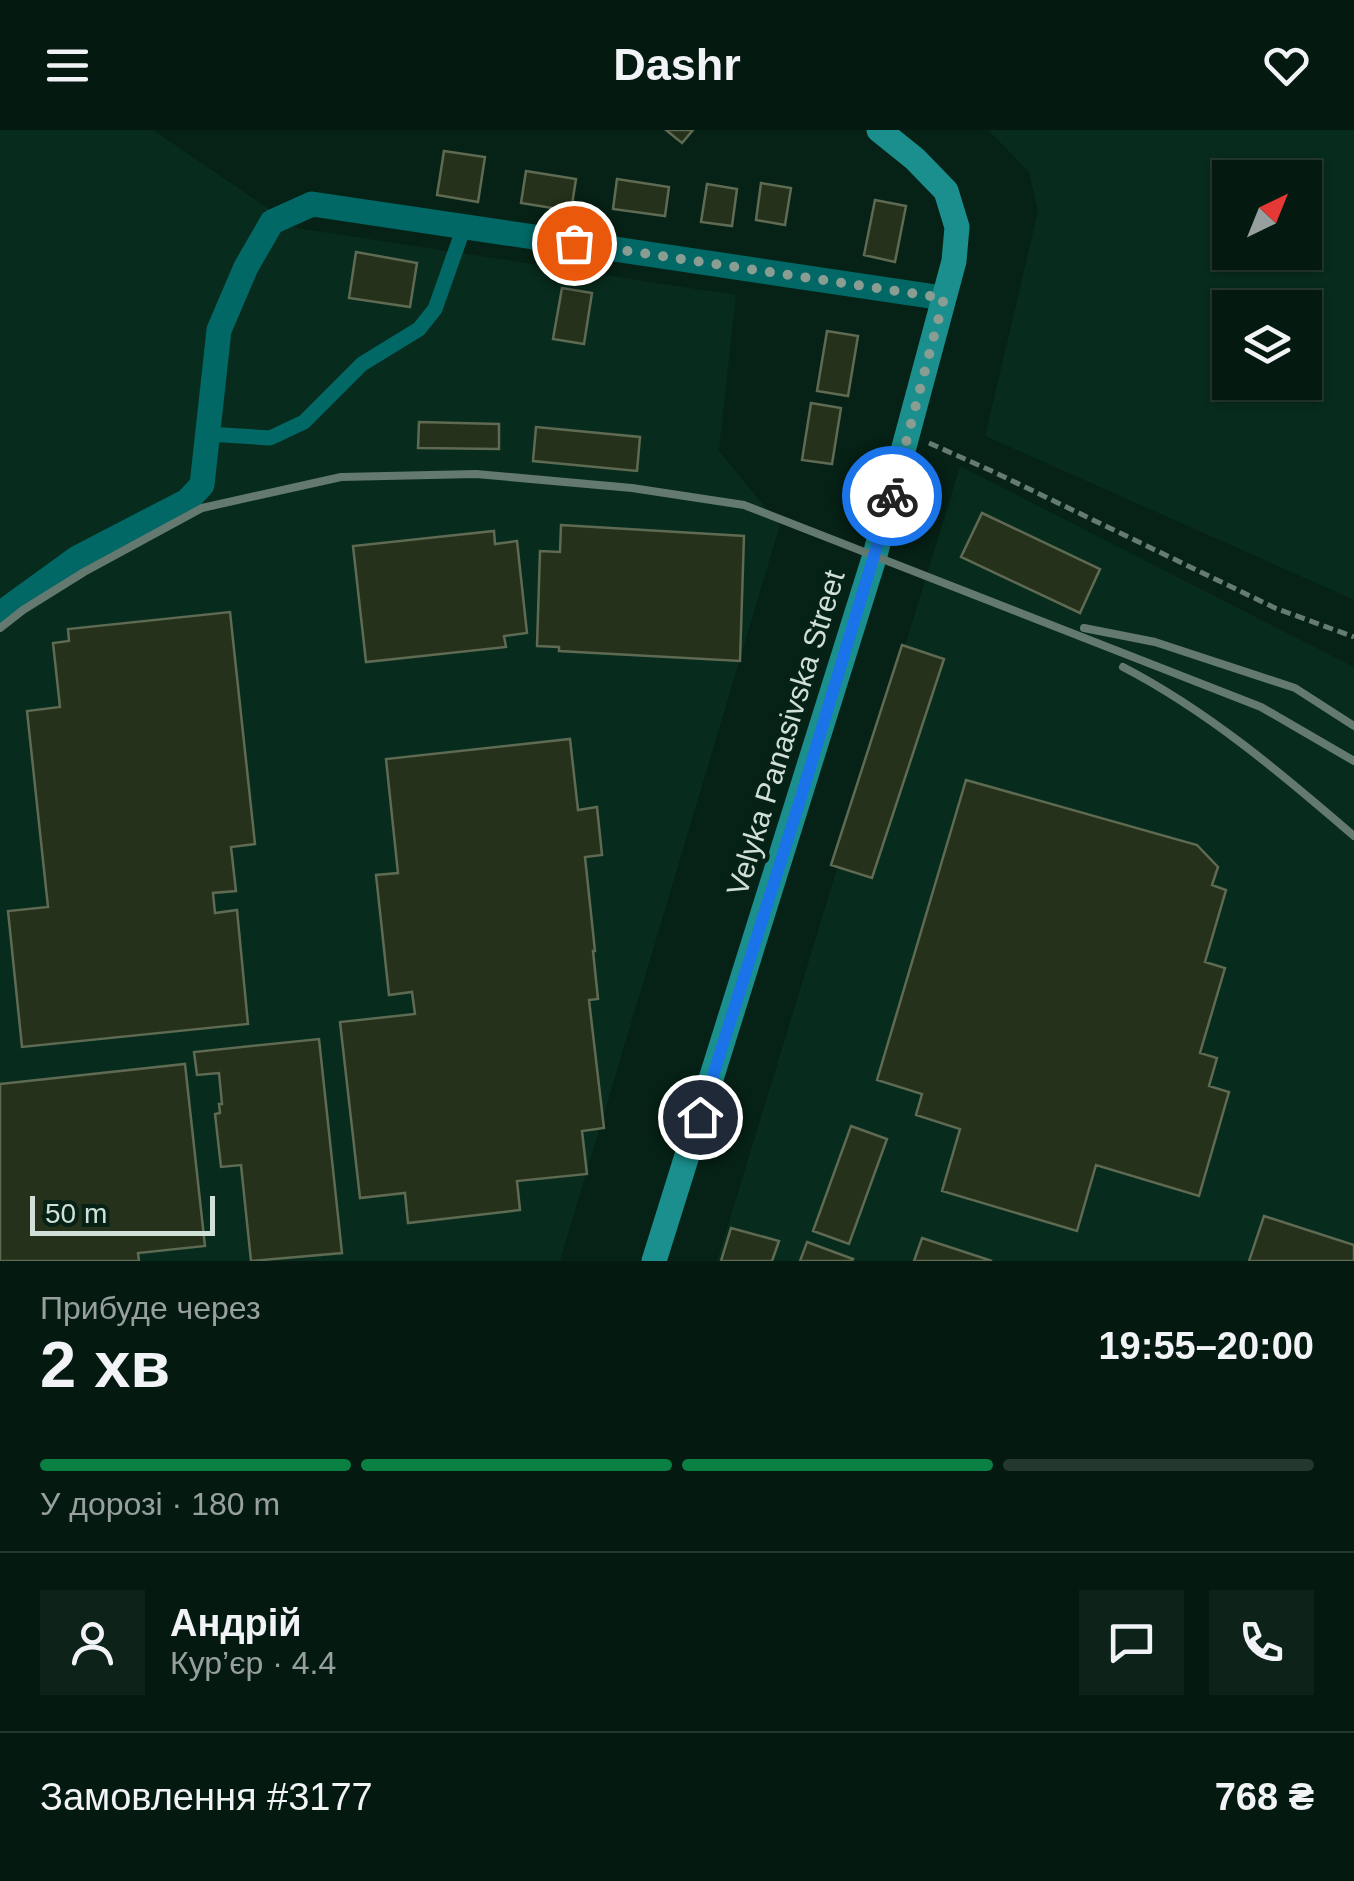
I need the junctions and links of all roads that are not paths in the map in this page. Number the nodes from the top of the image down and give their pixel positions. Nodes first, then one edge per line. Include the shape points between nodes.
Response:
1 (880, 130) edge
2 (464, 227) junction
3 (944, 298) junction
4 (208, 434) junction
5 (0, 614) edge
6 (654, 1261) edge

1 - 3 street, Velyka Panasivska Street via 946,191 957,227
2 - 3 street
2 - 4 lane via 436,309 419,329 362,364 304,422 270,438
2 - 4 street via 312,204 272,222 219,330
3 - 6 street, Velyka Panasivska Street via 875,555
4 - 5 street via 202,485 187,501 77,558

